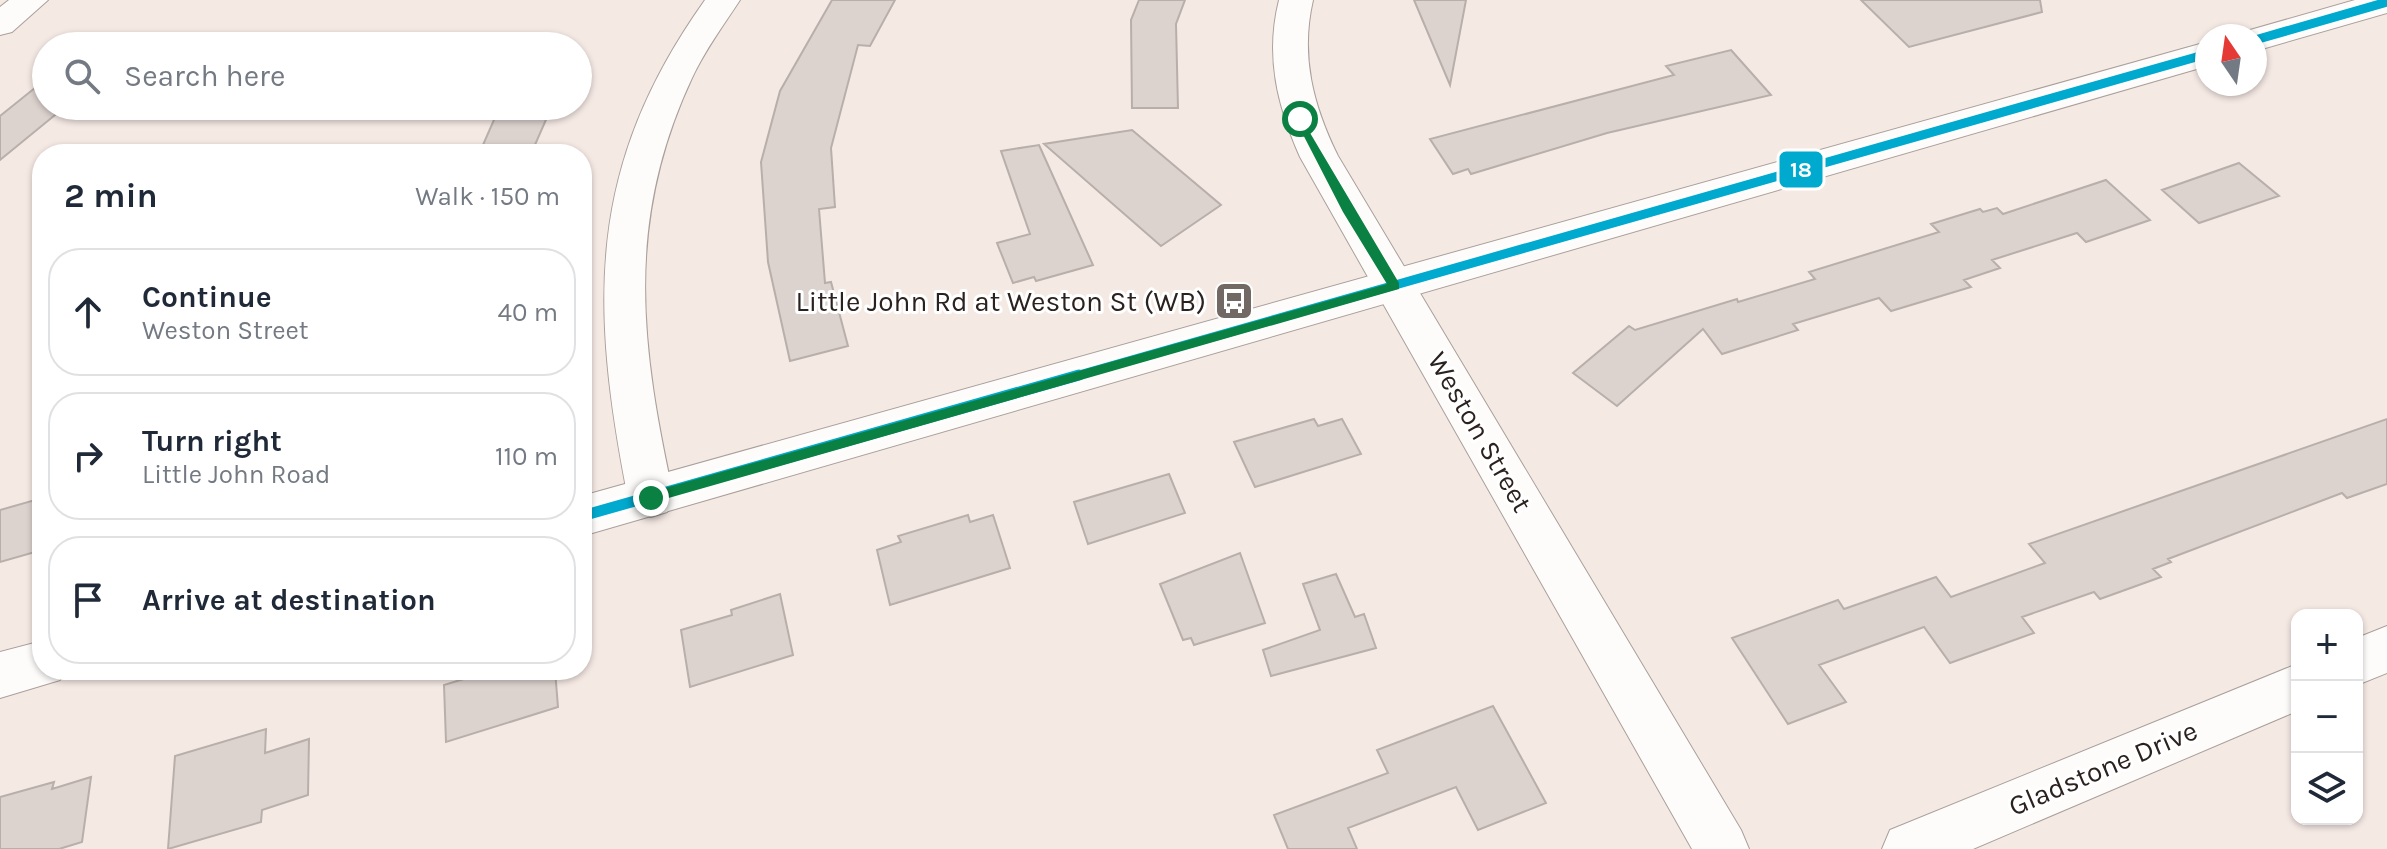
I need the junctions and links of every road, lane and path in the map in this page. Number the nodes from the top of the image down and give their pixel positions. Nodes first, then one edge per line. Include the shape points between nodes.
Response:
1 (31, 0) edge
2 (723, 0) edge
3 (1296, 0) edge
4 (2387, 2) edge
5 (0, 24) edge
6 (2267, 37) edge
7 (2195, 57) edge
8 (1395, 286) junction
9 (651, 498) junction
10 (592, 513) edge
11 (2387, 649) edge
12 (2363, 659) edge
13 (32, 667) edge
14 (0, 675) edge
15 (2291, 690) edge
16 (1722, 849) edge
17 (1909, 849) edge

1 - 5 street
2 - 9 street via 662,102 629,209 624,338
3 - 8 street, Weston Street via 1292,90 1300,119 1348,212
4 - 6 street
7 - 8 street
8 - 9 street
8 - 16 street, Weston Street
9 - 10 street
11 - 12 street
13 - 14 street
15 - 17 street, Gladstone Drive

